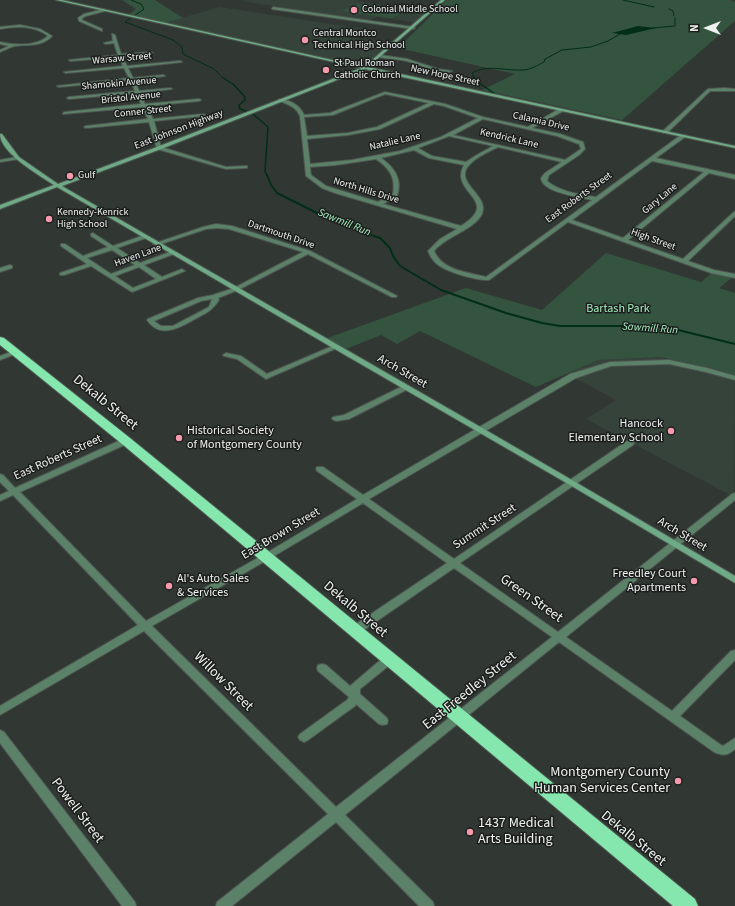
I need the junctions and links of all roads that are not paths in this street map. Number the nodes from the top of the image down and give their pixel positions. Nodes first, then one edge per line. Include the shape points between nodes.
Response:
1 (58, 0) edge
2 (443, 0) edge
3 (273, 8) dead end
4 (104, 10) junction
5 (0, 28) edge
6 (413, 28) junction
7 (101, 30) dead end
8 (113, 35) dead end
9 (0, 42) edge
10 (115, 42) junction
11 (106, 43) dead end
12 (13, 45) junction
13 (0, 51) edge
14 (151, 53) dead end
15 (120, 56) junction
16 (380, 56) junction
17 (71, 60) dead end
18 (180, 62) dead end
19 (125, 67) junction
20 (365, 68) junction
21 (450, 70) dead end
22 (66, 72) dead end
23 (163, 76) dead end
24 (131, 78) junction
25 (59, 86) dead end
26 (170, 89) dead end
27 (735, 90) edge
28 (137, 92) junction
29 (69, 98) dead end
30 (199, 100) dead end
31 (280, 100) junction
32 (433, 103) junction
33 (144, 106) junction
34 (561, 110) junction
35 (65, 113) dead end
36 (203, 115) dead end
37 (302, 116) junction
38 (482, 118) junction
39 (151, 120) junction
40 (86, 127) dead end
41 (529, 128) junction
42 (665, 132) junction
43 (0, 135) edge
44 (449, 135) junction
45 (683, 136) junction
46 (305, 138) junction
47 (497, 146) junction
48 (735, 147) edge
49 (160, 148) junction
50 (414, 148) junction
51 (375, 156) junction
52 (17, 158) junction
53 (652, 159) junction
54 (0, 161) edge
55 (564, 161) junction
56 (467, 164) junction
57 (307, 166) junction
58 (245, 167) dead end
59 (708, 171) junction
60 (735, 177) edge
61 (57, 185) junction
62 (596, 199) junction
63 (379, 204) junction
64 (0, 206) edge
65 (735, 213) edge
66 (567, 220) junction
67 (461, 228) junction
68 (93, 235) dead end
69 (144, 237) junction
70 (624, 240) junction
71 (156, 244) junction
72 (63, 245) dead end
73 (113, 248) junction
74 (308, 252) junction
75 (172, 253) junction
76 (82, 258) junction
77 (684, 262) junction
78 (92, 264) junction
79 (139, 265) junction
80 (10, 267) dead end
81 (0, 270) edge
82 (182, 272) dead end
83 (62, 274) dead end
84 (110, 276) junction
85 (734, 276) edge
86 (161, 279) junction
87 (236, 289) junction
88 (394, 296) dead end
89 (214, 297) junction
90 (0, 340) edge
91 (335, 348) junction
92 (16, 352) junction
93 (226, 355) dead end
94 (0, 358) edge
95 (735, 378) edge
96 (406, 388) junction
97 (336, 418) dead end
98 (481, 431) junction
99 (126, 441) junction
100 (630, 443) dead end
101 (320, 469) dead end
102 (0, 477) edge
103 (573, 483) junction
104 (14, 491) junction
105 (735, 496) edge
106 (0, 498) edge
107 (363, 499) junction
108 (675, 545) junction
109 (266, 557) junction
110 (453, 562) junction
111 (735, 580) edge
112 (146, 626) junction
113 (354, 631) junction
114 (558, 637) junction
115 (735, 654) edge
116 (388, 660) junction
117 (322, 668) dead end
118 (354, 696) junction
119 (0, 711) edge
120 (672, 717) junction
121 (459, 718) junction
122 (383, 721) dead end
123 (0, 734) edge
124 (304, 737) dead end
125 (735, 742) edge
126 (337, 814) junction
127 (130, 906) edge
128 (222, 906) edge
129 (428, 906) edge
130 (688, 906) edge

1 - 4 street, New Hope Street
2 - 6 street
3 - 6 street
4 - 7 street via 80,18 81,21
4 - 20 street, New Hope Street
5 - 12 street via 32,27 50,36 37,43
6 - 16 street
8 - 10 street
9 - 12 street
10 - 11 street
10 - 15 street
12 - 13 street
14 - 15 street
15 - 17 street
15 - 19 street
16 - 20 street
16 - 21 street via 407,60 438,70
18 - 19 street, Warsaw Street
19 - 22 street, Warsaw Street
19 - 24 street
20 - 31 street, East Johnson Highway
20 - 34 street, New Hope Street
23 - 24 street
24 - 25 street
24 - 28 street
26 - 28 street, Shamokin Avenue
27 - 42 street via 709,90
28 - 29 street, Shamokin Avenue
28 - 33 street
30 - 33 street, Bristol Avenue
31 - 37 street via 296,105
31 - 49 street, East Johnson Highway
32 - 37 street, Calamia Drive via 385,93 331,114
32 - 38 street, Calamia Drive
32 - 46 street via 378,128
33 - 35 street, Bristol Avenue
33 - 39 street
34 - 41 street
34 - 42 street, New Hope Street
36 - 39 street, Conner Street
37 - 46 street, North Hills Drive
38 - 41 street, Calamia Drive
38 - 44 street, Natalie Lane
39 - 40 street, Conner Street
39 - 49 street
41 - 55 street, Calamia Drive via 581,143 583,149
42 - 45 street, New Hope Street
43 - 52 street, Arch Street
44 - 47 street, Kendrick Lane
44 - 50 street, Natalie Lane
45 - 48 street, New Hope Street
45 - 53 street, East Roberts Street
46 - 57 street, North Hills Drive
47 - 55 street, Kendrick Lane
47 - 56 street
49 - 58 street via 226,168
49 - 61 street, East Johnson Highway
50 - 51 street, Natalie Lane
50 - 56 street via 431,157
51 - 57 street, Natalie Lane
51 - 63 street via 394,172 397,188 395,195
52 - 54 street
52 - 61 street, Arch Street
53 - 59 street
53 - 62 street, East Roberts Street
55 - 62 street, Calamia Drive via 547,174 544,181 559,190
56 - 67 street via 462,173 464,182 481,207 476,218
57 - 63 street, North Hills Drive via 309,176 324,188
59 - 60 street
59 - 70 street, Gary Lane
61 - 64 street, East Johnson Highway
61 - 69 street, Arch Street
62 - 66 street, East Roberts Street
63 - 67 street, North Hills Drive
65 - 77 street
66 - 67 street, East Roberts Street via 487,279 445,267 432,256 431,250 435,244
66 - 70 street, High Street
68 - 73 street
69 - 71 street, Arch Street
69 - 73 street
70 - 77 street, High Street
71 - 74 street, Dartmouth Drive via 205,228 221,226
71 - 75 street, Arch Street
72 - 76 street
73 - 76 street
73 - 79 street
74 - 87 street
74 - 88 street, Dartmouth Drive
75 - 79 street, Haven Lane
75 - 87 street, Arch Street
76 - 78 street
77 - 85 street, High Street
78 - 83 street
78 - 84 street
79 - 84 street, Haven Lane
79 - 86 street
80 - 81 street
82 - 86 street
84 - 86 street via 132,290
87 - 89 street
87 - 91 street, Arch Street
89 - 89 street via 200,299 150,320 159,328 174,328 211,308 216,300
90 - 92 highway, Dekalb Street
91 - 93 street via 266,377 239,357
91 - 96 street, Arch Street
92 - 94 street
92 - 99 highway, Dekalb Street
95 - 98 street, East Brown Street via 669,362 610,364 573,376
96 - 97 street via 346,417
96 - 98 street, Arch Street
98 - 103 street, Arch Street
98 - 107 street, East Brown Street
99 - 104 street, East Roberts Street
99 - 109 highway, Dekalb Street
100 - 103 street, Summit Street
101 - 107 street, Green Street
102 - 104 street, Willow Street
103 - 108 street, Arch Street
103 - 110 street, Summit Street
104 - 106 street, East Roberts Street
104 - 112 street, Willow Street
105 - 108 street, East Freedley Street
107 - 109 street, East Brown Street
107 - 110 street, Green Street
108 - 111 street, Arch Street
108 - 114 street, East Freedley Street
109 - 112 street, East Brown Street
109 - 113 highway, Dekalb Street
110 - 113 street, Summit Street
110 - 114 street, Green Street
112 - 119 street, East Brown Street
112 - 126 street, Willow Street
113 - 116 highway, Dekalb Street
114 - 120 street, Green Street
114 - 121 street, East Freedley Street
115 - 120 street
116 - 118 street via 354,687
116 - 121 highway, Dekalb Street
117 - 118 street
118 - 122 street
118 - 124 street via 351,703
120 - 125 street, Green Street via 718,749 725,751
121 - 126 street, East Freedley Street
121 - 130 highway, Dekalb Street
123 - 127 street, Powell Street
126 - 128 street, East Freedley Street
126 - 129 street, Willow Street

